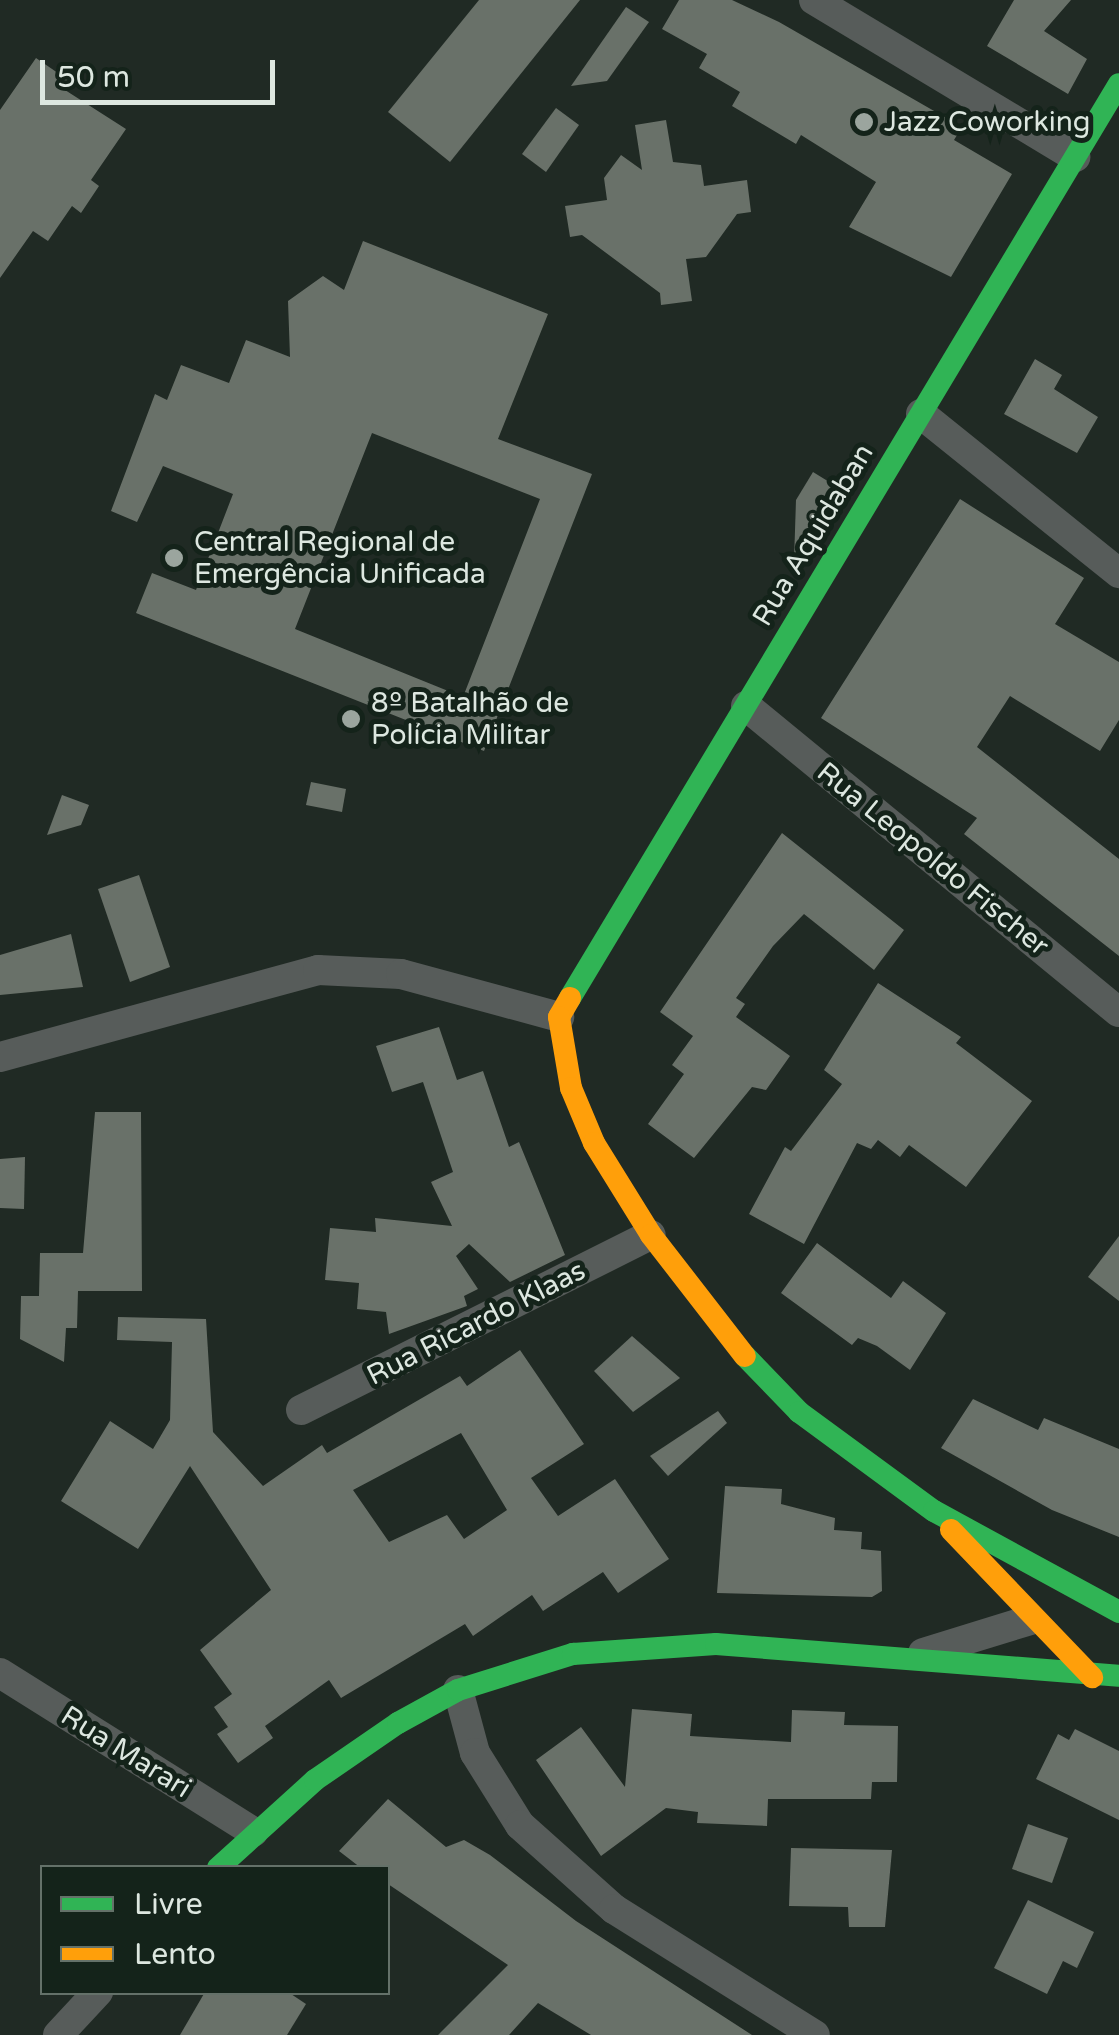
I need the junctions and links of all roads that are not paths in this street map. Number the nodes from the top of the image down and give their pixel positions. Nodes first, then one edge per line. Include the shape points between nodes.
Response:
1 (814, 0) edge
2 (1119, 84) edge
3 (1075, 157) junction
4 (921, 414) junction
5 (1119, 572) edge
6 (746, 706) junction
7 (1119, 1012) edge
8 (559, 1017) junction
9 (0, 1057) edge
10 (651, 1236) junction
11 (301, 1410) dead end
12 (934, 1511) junction
13 (1110, 1606) edge
14 (1030, 1620) junction
15 (1119, 1653) edge
16 (915, 1656) junction
17 (0, 1673) edge
18 (1119, 1676) edge
19 (1092, 1677) junction
20 (458, 1690) junction
21 (253, 1832) junction
22 (221, 1865) edge
23 (95, 1995) edge
24 (58, 2035) edge
25 (816, 2035) edge

1 - 3 street
2 - 3 street, Rua Aquidaban
3 - 4 street, Rua Aquidaban
4 - 5 street
4 - 6 street, Rua Aquidaban
6 - 7 street, Rua Leopoldo Fischer
6 - 8 street, Rua Aquidaban
8 - 9 street via 400,974 318,970
8 - 10 street via 571,1088 594,1143
10 - 11 street, Rua Ricardo Klaas
10 - 12 street via 736,1346 799,1412
12 - 13 street
12 - 14 street
13 - 14 street
14 - 16 street
14 - 19 street
15 - 19 street
16 - 19 street
16 - 20 street via 642,1646 573,1654
17 - 21 street, Rua Marari
18 - 19 street
20 - 21 street via 356,1749
20 - 25 street via 475,1754 520,1826 614,1908
21 - 22 street
23 - 24 street

